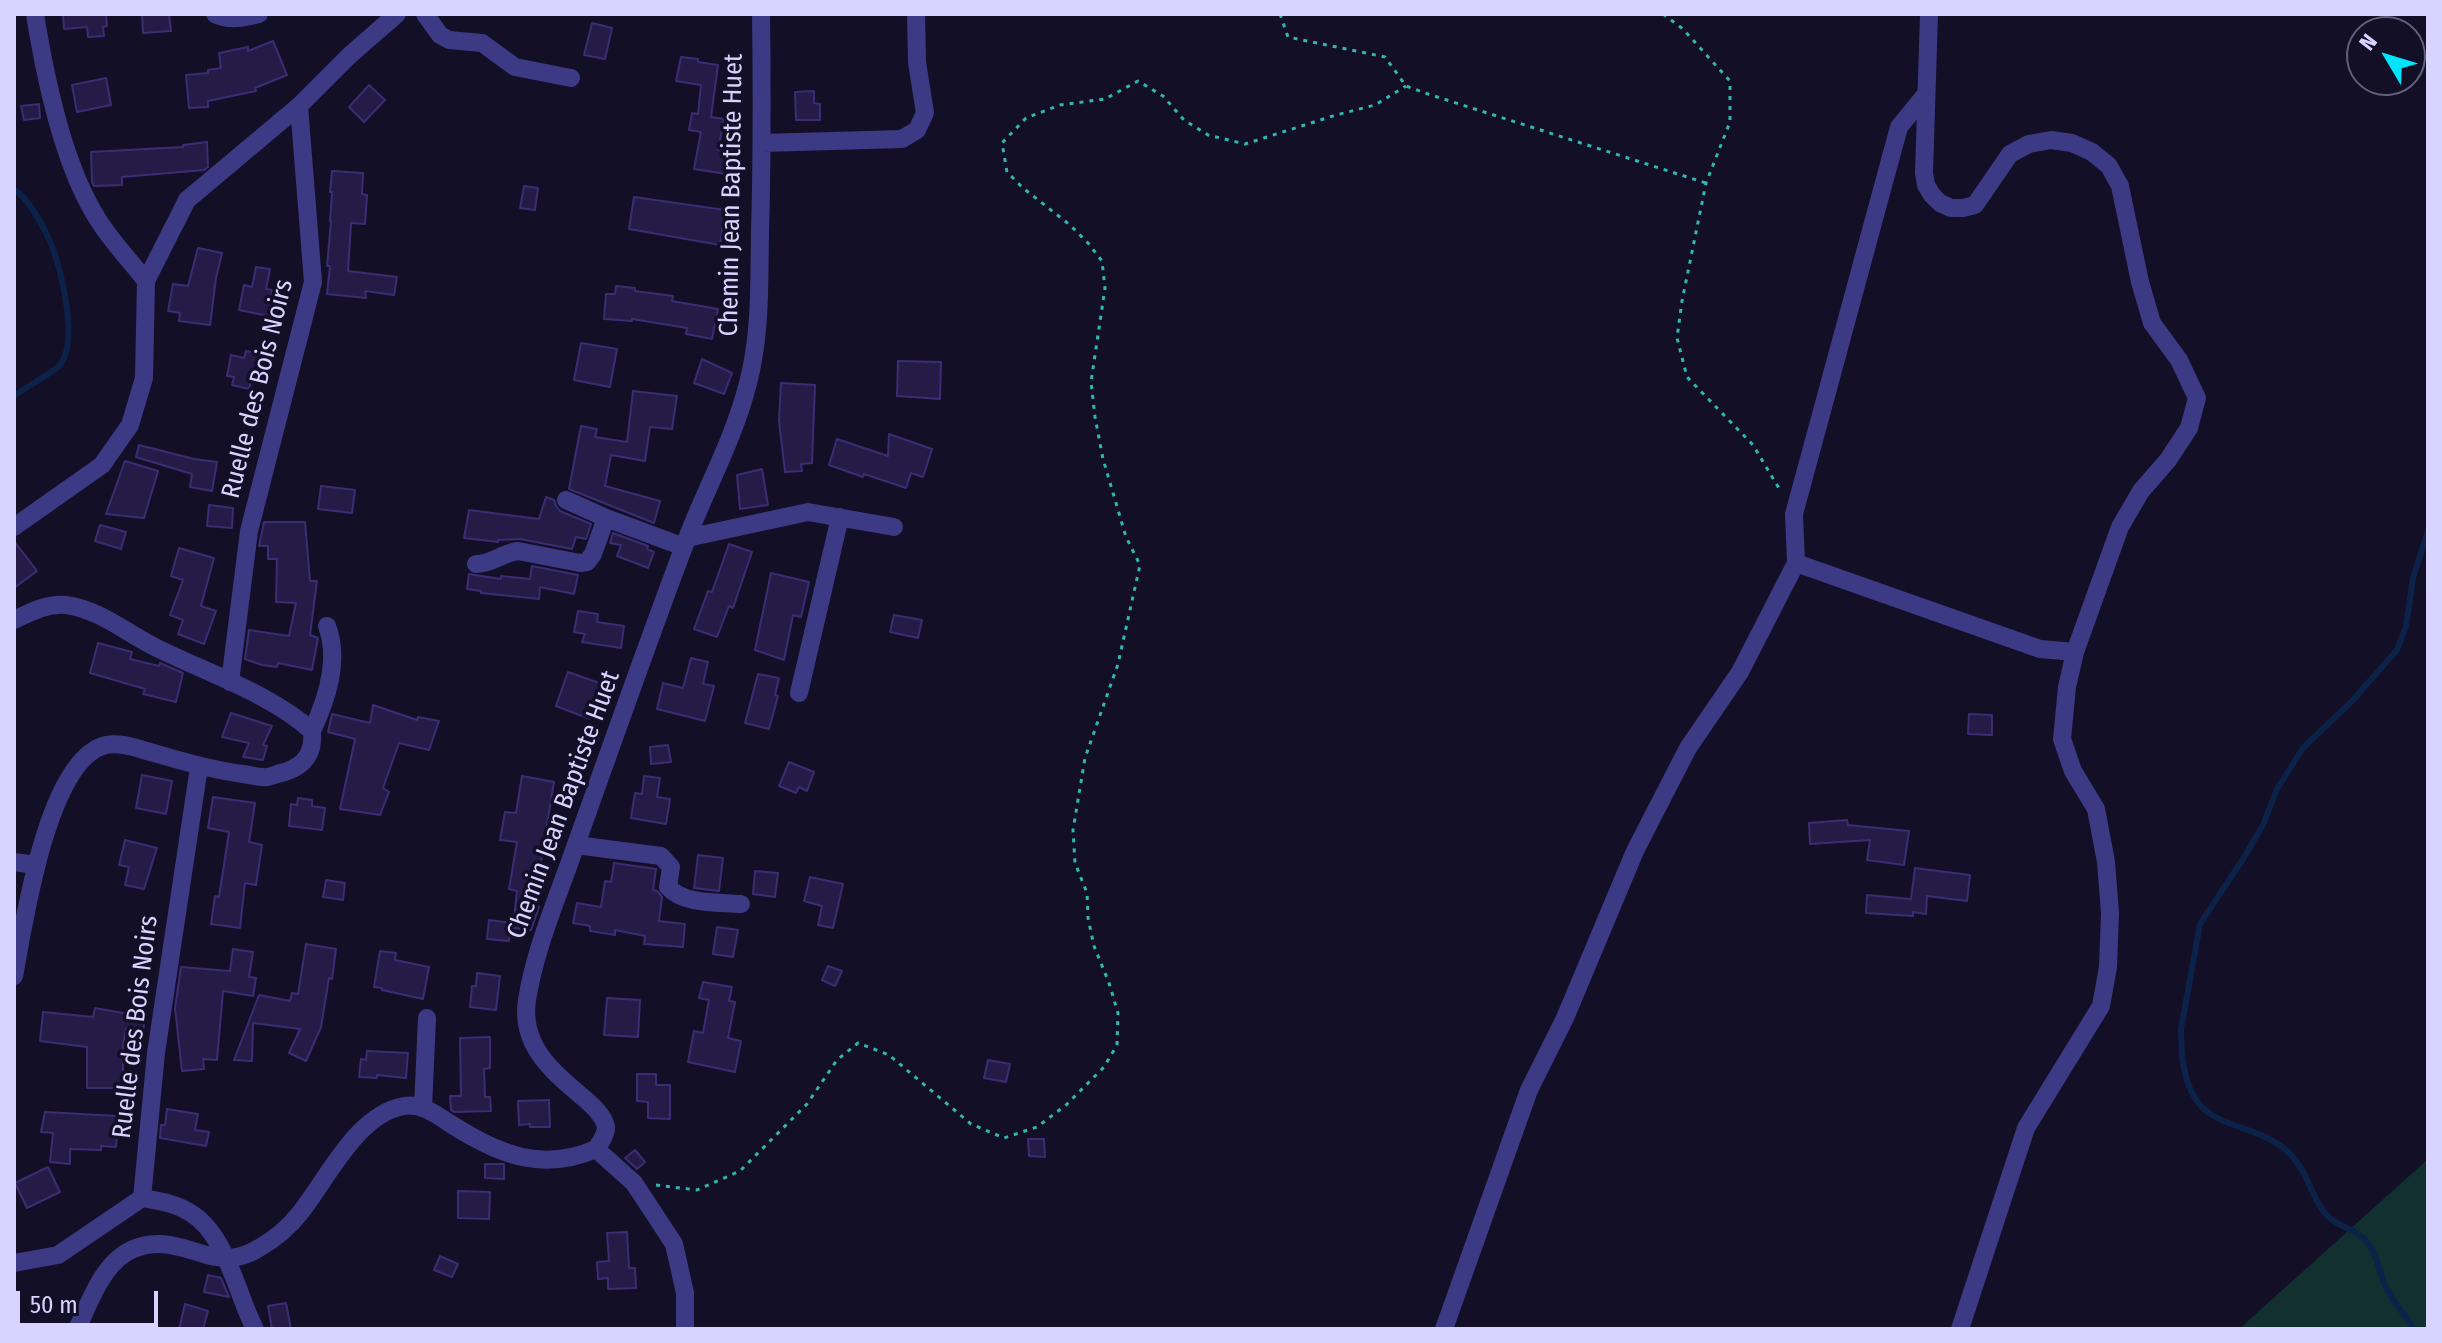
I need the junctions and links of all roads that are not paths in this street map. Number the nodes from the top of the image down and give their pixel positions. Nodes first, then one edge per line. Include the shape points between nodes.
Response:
1 (35, 14) edge
2 (215, 14) edge
3 (259, 14) edge
4 (397, 14) edge
5 (425, 14) edge
6 (761, 14) edge
7 (916, 14) edge
8 (1929, 14) edge
9 (571, 78) dead end
10 (1926, 94) junction
11 (299, 106) junction
12 (762, 143) junction
13 (146, 281) junction
14 (566, 500) dead end
15 (840, 517) junction
16 (606, 518) junction
17 (14, 527) edge
18 (894, 527) dead end
19 (685, 543) junction
20 (1796, 563) junction
21 (476, 564) dead end
22 (14, 620) edge
23 (327, 626) dead end
24 (2075, 652) junction
25 (230, 682) junction
26 (799, 693) dead end
27 (312, 731) junction
28 (199, 767) junction
29 (576, 845) junction
30 (14, 862) edge
31 (36, 865) junction
32 (741, 904) dead end
33 (14, 976) edge
34 (427, 1018) dead end
35 (423, 1108) junction
36 (596, 1149) junction
37 (142, 1198) junction
38 (225, 1259) junction
39 (14, 1263) edge
40 (77, 1329) edge
41 (255, 1329) edge
42 (685, 1329) edge
43 (1444, 1329) edge
44 (1960, 1329) edge

1 - 13 street via 68,157 97,218
2 - 3 street via 240,19
4 - 11 street
5 - 9 street via 449,40 482,43 515,67
6 - 12 street, Chemin Jean Baptiste Huet
7 - 12 street via 925,113 917,130 902,139
8 - 10 street
10 - 20 street via 1899,127 1794,514
10 - 24 street via 1926,185 1951,208 1975,205 2010,154 2029,144 2072,143 2109,166 2120,186 2152,323 2179,360 2197,398 2189,428 2120,527
11 - 13 street via 187,200
11 - 25 street, Ruelle des Bois Noirs via 313,282 249,531
12 - 19 street, Chemin Jean Baptiste Huet via 758,321 751,370 726,449
13 - 17 street via 144,378 130,425 102,465
14 - 16 street
15 - 18 street
15 - 19 street via 796,513
15 - 26 street
16 - 19 street
16 - 21 street via 587,562 518,551
19 - 29 street, Chemin Jean Baptiste Huet
20 - 24 street via 2040,649
20 - 43 street via 1740,672 1688,748 1635,851 1529,1090
22 - 25 street via 52,604 69,605
23 - 27 street via 331,669
24 - 44 street via 2062,739 2073,771 2096,809 2110,913 2108,967 2101,1006 2026,1128
25 - 27 street
27 - 28 street via 310,752 296,768 265,778
28 - 31 street via 123,744 92,751 64,784
28 - 37 street, Ruelle des Bois Noirs via 156,1053
29 - 32 street via 661,856 671,867 668,887 675,894
29 - 36 street, Chemin Jean Baptiste Huet via 534,965 525,1015 535,1050 601,1115 605,1134
30 - 31 street
31 - 33 street
34 - 35 street
35 - 36 street via 475,1139 524,1158 550,1161
35 - 38 street via 403,1106 372,1121 281,1233 241,1257
36 - 42 street via 634,1183 674,1244 685,1293
37 - 38 street via 189,1212 205,1224
37 - 39 street via 58,1255
38 - 40 street via 162,1244 123,1253 97,1286
38 - 41 street

